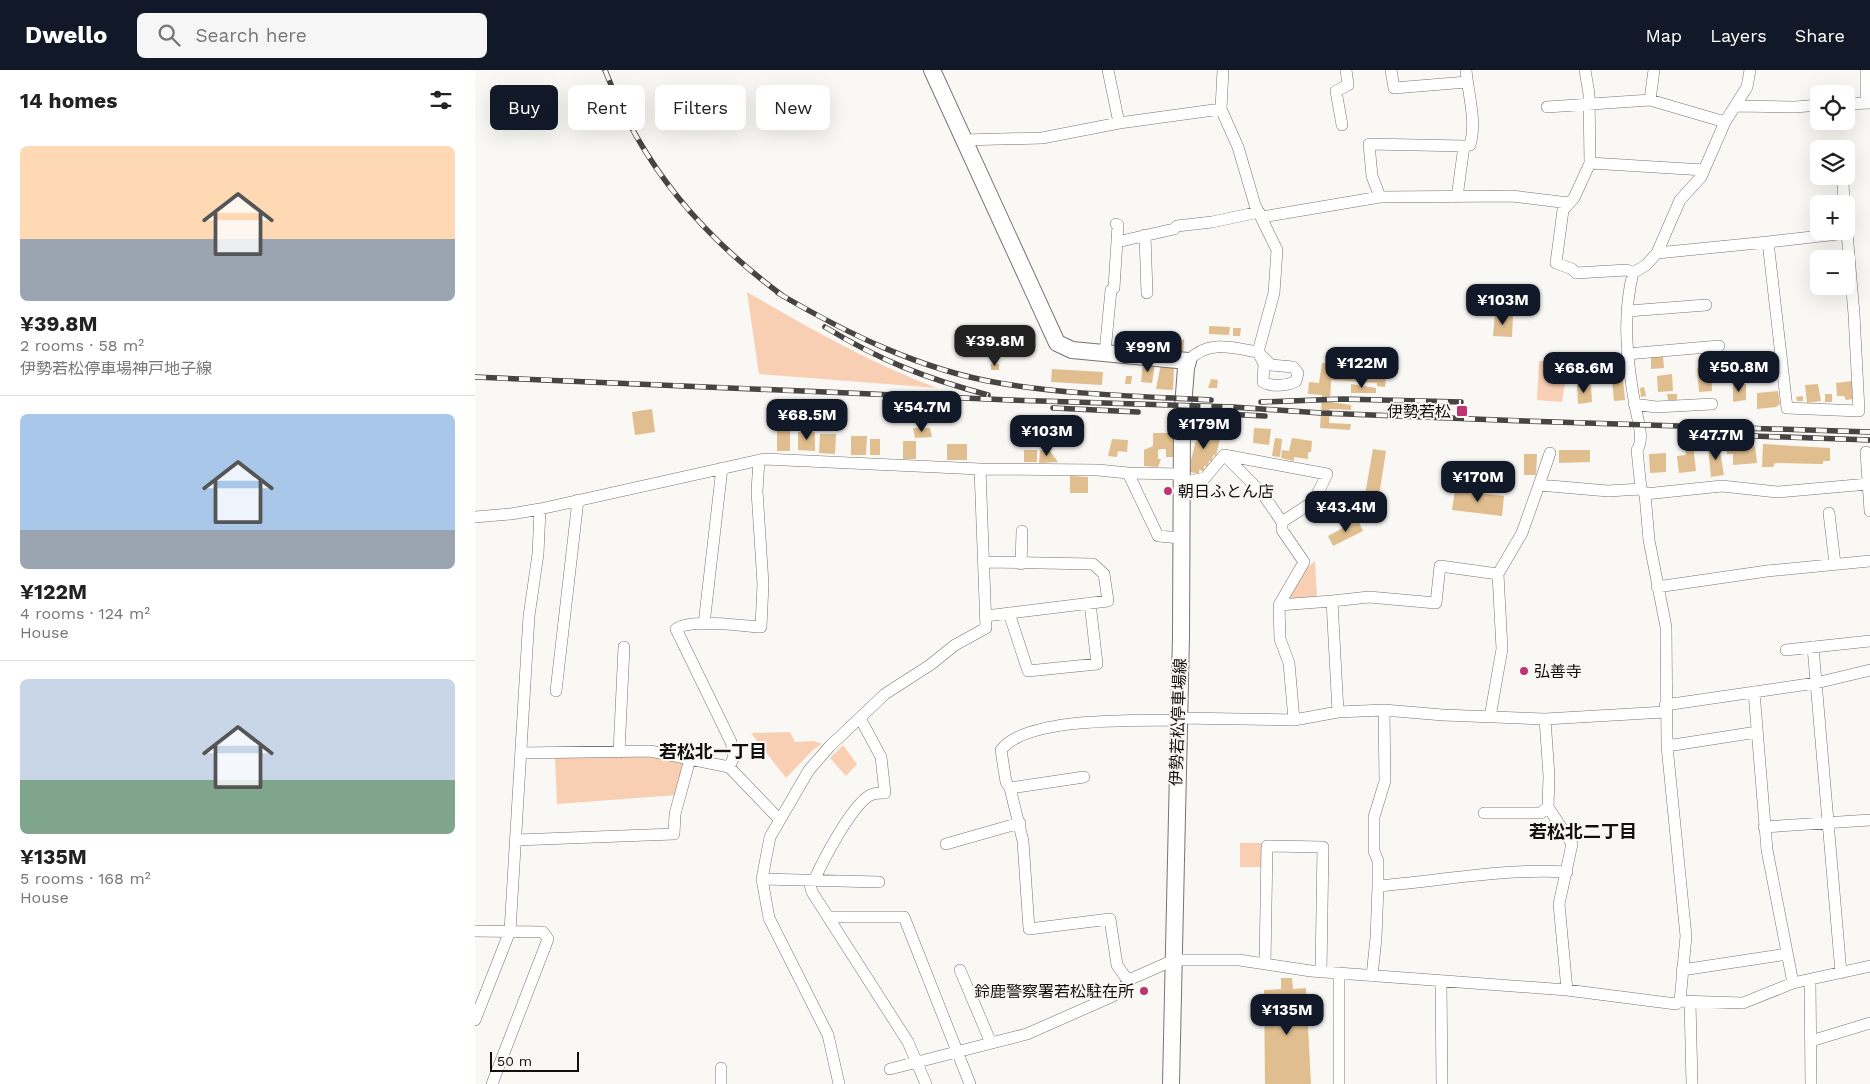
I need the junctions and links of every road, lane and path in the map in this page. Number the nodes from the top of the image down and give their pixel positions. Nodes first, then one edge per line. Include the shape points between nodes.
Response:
1 (932, 70) edge
2 (1108, 70) edge
3 (1223, 70) edge
4 (1346, 70) edge
5 (1391, 70) edge
6 (1585, 70) edge
7 (1654, 70) edge
8 (1749, 70) edge
9 (1866, 70) edge
10 (1466, 76) edge
11 (1649, 100) junction
12 (1588, 103) junction
13 (1868, 103) edge
14 (1855, 104) edge
15 (1737, 106) junction
16 (1810, 106) edge
17 (1547, 108) dead end
18 (1221, 109) junction
19 (1725, 122) junction
20 (1119, 124) junction
21 (1342, 125) dead end
22 (963, 140) junction
23 (1465, 146) junction
24 (1591, 163) junction
25 (1704, 170) junction
26 (1380, 197) junction
27 (1457, 197) junction
28 (1569, 203) junction
29 (1261, 214) junction
30 (1116, 224) dead end
31 (1145, 235) junction
32 (1810, 236) edge
33 (1847, 240) edge
34 (1117, 242) junction
35 (1768, 242) junction
36 (1657, 253) junction
37 (1633, 273) junction
38 (1147, 293) dead end
39 (1706, 305) dead end
40 (1627, 311) junction
41 (1719, 346) dead end
42 (1105, 352) junction
43 (1627, 354) junction
44 (1188, 361) junction
45 (1635, 404) junction
46 (1712, 404) dead end
47 (1550, 452) dead end
48 (1866, 452) dead end
49 (1224, 455) junction
50 (759, 460) junction
51 (722, 468) junction
52 (980, 469) junction
53 (1128, 473) junction
54 (1181, 479) junction
55 (1868, 484) junction
56 (1539, 485) junction
57 (1643, 492) junction
58 (578, 500) junction
59 (540, 509) junction
60 (1870, 511) edge
61 (1829, 513) dead end
62 (475, 517) edge
63 (1281, 522) junction
64 (1022, 531) dead end
65 (1181, 538) junction
66 (1870, 561) edge
67 (984, 562) junction
68 (1021, 564) junction
69 (1835, 564) junction
70 (1498, 574) junction
71 (1657, 587) junction
72 (1332, 601) junction
73 (1090, 603) junction
74 (1279, 605) junction
75 (1009, 613) junction
76 (986, 616) junction
77 (703, 624) junction
78 (1870, 642) edge
79 (624, 647) dead end
80 (1813, 647) junction
81 (1786, 650) dead end
82 (1870, 670) edge
83 (1815, 683) junction
84 (556, 690) dead end
85 (1754, 692) junction
86 (1665, 708) junction
87 (1384, 710) junction
88 (1338, 712) junction
89 (1490, 717) junction
90 (860, 718) junction
91 (1545, 718) junction
92 (1179, 719) junction
93 (1294, 720) junction
94 (1757, 732) junction
95 (1667, 746) junction
96 (619, 752) junction
97 (521, 753) junction
98 (690, 759) junction
99 (729, 767) junction
100 (1084, 777) dead end
101 (1010, 788) junction
102 (1548, 807) junction
103 (1484, 812) dead end
104 (779, 819) junction
105 (1870, 820) edge
106 (1020, 822) junction
107 (1827, 823) junction
108 (1764, 827) junction
109 (516, 840) junction
110 (945, 844) dead end
111 (1567, 872) junction
112 (762, 879) junction
113 (812, 881) junction
114 (879, 882) dead end
115 (1378, 886) junction
116 (828, 917) junction
117 (510, 930) junction
118 (475, 931) edge
119 (1787, 954) junction
120 (1174, 960) junction
121 (1265, 964) junction
122 (1870, 966) edge
123 (960, 970) dead end
124 (1682, 970) junction
125 (1321, 971) junction
126 (1841, 972) junction
127 (1339, 973) junction
128 (1372, 976) junction
129 (1810, 980) junction
130 (1129, 982) junction
131 (1441, 982) junction
132 (1793, 983) junction
133 (1567, 990) junction
134 (1685, 1001) junction
135 (475, 1020) edge
136 (1870, 1023) edge
137 (1811, 1041) junction
138 (991, 1043) junction
139 (957, 1052) junction
140 (917, 1062) junction
141 (721, 1068) dead end
142 (890, 1069) dead end
143 (492, 1084) edge
144 (721, 1084) edge
145 (839, 1084) edge
146 (926, 1084) edge
147 (970, 1084) edge
148 (1171, 1084) edge
149 (1339, 1084) edge
150 (1442, 1084) edge
151 (1692, 1084) edge
152 (1811, 1084) edge

1 - 22 main road
2 - 20 street
3 - 18 street
4 - 21 street via 1348,85 1336,91
5 - 10 street via 1394,88
6 - 12 street
7 - 11 street
8 - 15 street via 1747,87
9 - 13 street
10 - 23 street via 1472,139 1470,145
11 - 12 street
11 - 19 street
12 - 17 street
12 - 24 street
13 - 14 street
15 - 16 street
15 - 19 street
18 - 20 street
18 - 29 street
19 - 25 street
20 - 22 street via 1042,138
22 - 42 main road via 1053,337 1063,348
23 - 26 street via 1369,144 1372,176
23 - 27 street
24 - 25 street
24 - 28 street
25 - 36 street via 1680,200
26 - 27 street
26 - 29 street
27 - 28 street via 1512,196
28 - 37 street via 1563,210 1556,263 1576,273 1627,270
29 - 31 street
29 - 44 street via 1277,250 1277,270 1258,352 1213,346 1203,349
30 - 34 street
31 - 34 street
31 - 38 street
32 - 35 street
33 - 35 street via 1859,410 1787,408
34 - 42 street
35 - 36 street
36 - 37 street
37 - 40 street
39 - 40 street
40 - 43 street
41 - 43 street
42 - 44 main road
43 - 45 street
44 - 54 main road, 伊勢若松停車場線 via 1183,390
45 - 46 street via 1656,407
45 - 57 street
47 - 56 street
48 - 55 street
49 - 54 street via 1205,478
49 - 63 street via 1262,493
49 - 63 street via 1327,474 1314,501
50 - 51 street
50 - 52 street
50 - 77 street via 757,491 763,584 761,627
51 - 58 street
51 - 77 street
52 - 53 street
52 - 67 street
53 - 54 street
53 - 65 street via 1158,536
54 - 65 main road, 伊勢若松停車場線
55 - 57 street via 1777,492 1722,486
55 - 60 street
56 - 57 street
56 - 70 street via 1522,533
57 - 71 street
58 - 59 street
58 - 84 street
59 - 62 street
59 - 97 street via 538,554 529,616
61 - 69 street
63 - 74 street via 1282,530 1304,562
64 - 68 street
65 - 92 main road, 伊勢若松停車場線
66 - 69 street
67 - 68 street
67 - 76 street
68 - 73 street via 1093,564 1104,574 1108,601
69 - 71 street
70 - 72 street via 1440,566 1436,602 1369,597
70 - 89 street via 1502,649
71 - 86 street via 1666,627
72 - 74 street
72 - 88 street
73 - 75 street
73 - 75 street via 1097,664 1029,671
74 - 93 street via 1280,639 1289,663
75 - 76 street
76 - 90 street via 987,628 955,645 885,694
77 - 99 street via 676,629 731,742 734,757
78 - 80 street
79 - 96 street
80 - 81 street
80 - 83 street
82 - 83 street
83 - 85 street
83 - 107 street
85 - 86 street
85 - 94 street
86 - 91 street
86 - 95 street
87 - 88 street
87 - 89 street
87 - 115 street via 1385,781 1374,818 1373,851 1378,861
88 - 93 street
89 - 91 street
90 - 104 street via 809,770
90 - 113 street via 881,757 885,793 871,794 858,807
91 - 102 street
92 - 93 street
92 - 101 street via 1099,722 1033,730 1017,736 1001,750 1006,782
92 - 120 main road, 伊勢若松停車場線
94 - 95 street
94 - 108 street
95 - 124 street via 1686,936
96 - 97 street
96 - 98 street via 650,752
97 - 109 street
98 - 99 street
98 - 109 street via 675,814 674,834
99 - 104 street
100 - 101 street
101 - 106 street
102 - 103 street via 1541,812
102 - 111 street via 1572,844
104 - 112 street via 770,837
105 - 107 street
106 - 110 street
106 - 130 street via 1029,929 1110,919 1117,965
107 - 108 street
107 - 126 street
108 - 119 street
109 - 117 street
111 - 115 street via 1533,870
111 - 133 street via 1559,904
112 - 113 street
112 - 145 street via 769,918 828,1035
113 - 114 street
113 - 116 street via 812,892
115 - 128 street
116 - 139 street via 904,917
116 - 140 street via 908,1042
117 - 118 street
117 - 135 street
117 - 143 street via 543,932 548,938
119 - 124 street
119 - 132 street
120 - 121 street via 1239,960
120 - 130 street
120 - 148 main road, 伊勢若松停車場線
121 - 125 street
121 - 125 street via 1267,846 1323,847
122 - 126 street
123 - 138 street
124 - 134 street
125 - 127 street
126 - 129 street
127 - 128 street
127 - 149 street
128 - 131 street
129 - 132 street
129 - 137 street
130 - 138 street via 1099,1003 1027,1034
131 - 133 street
131 - 150 street
132 - 134 street via 1743,1003
133 - 134 street via 1676,1004
134 - 151 street
136 - 137 street
137 - 152 street
138 - 139 street
139 - 140 street
139 - 147 street
140 - 142 street
140 - 146 street
141 - 144 street

